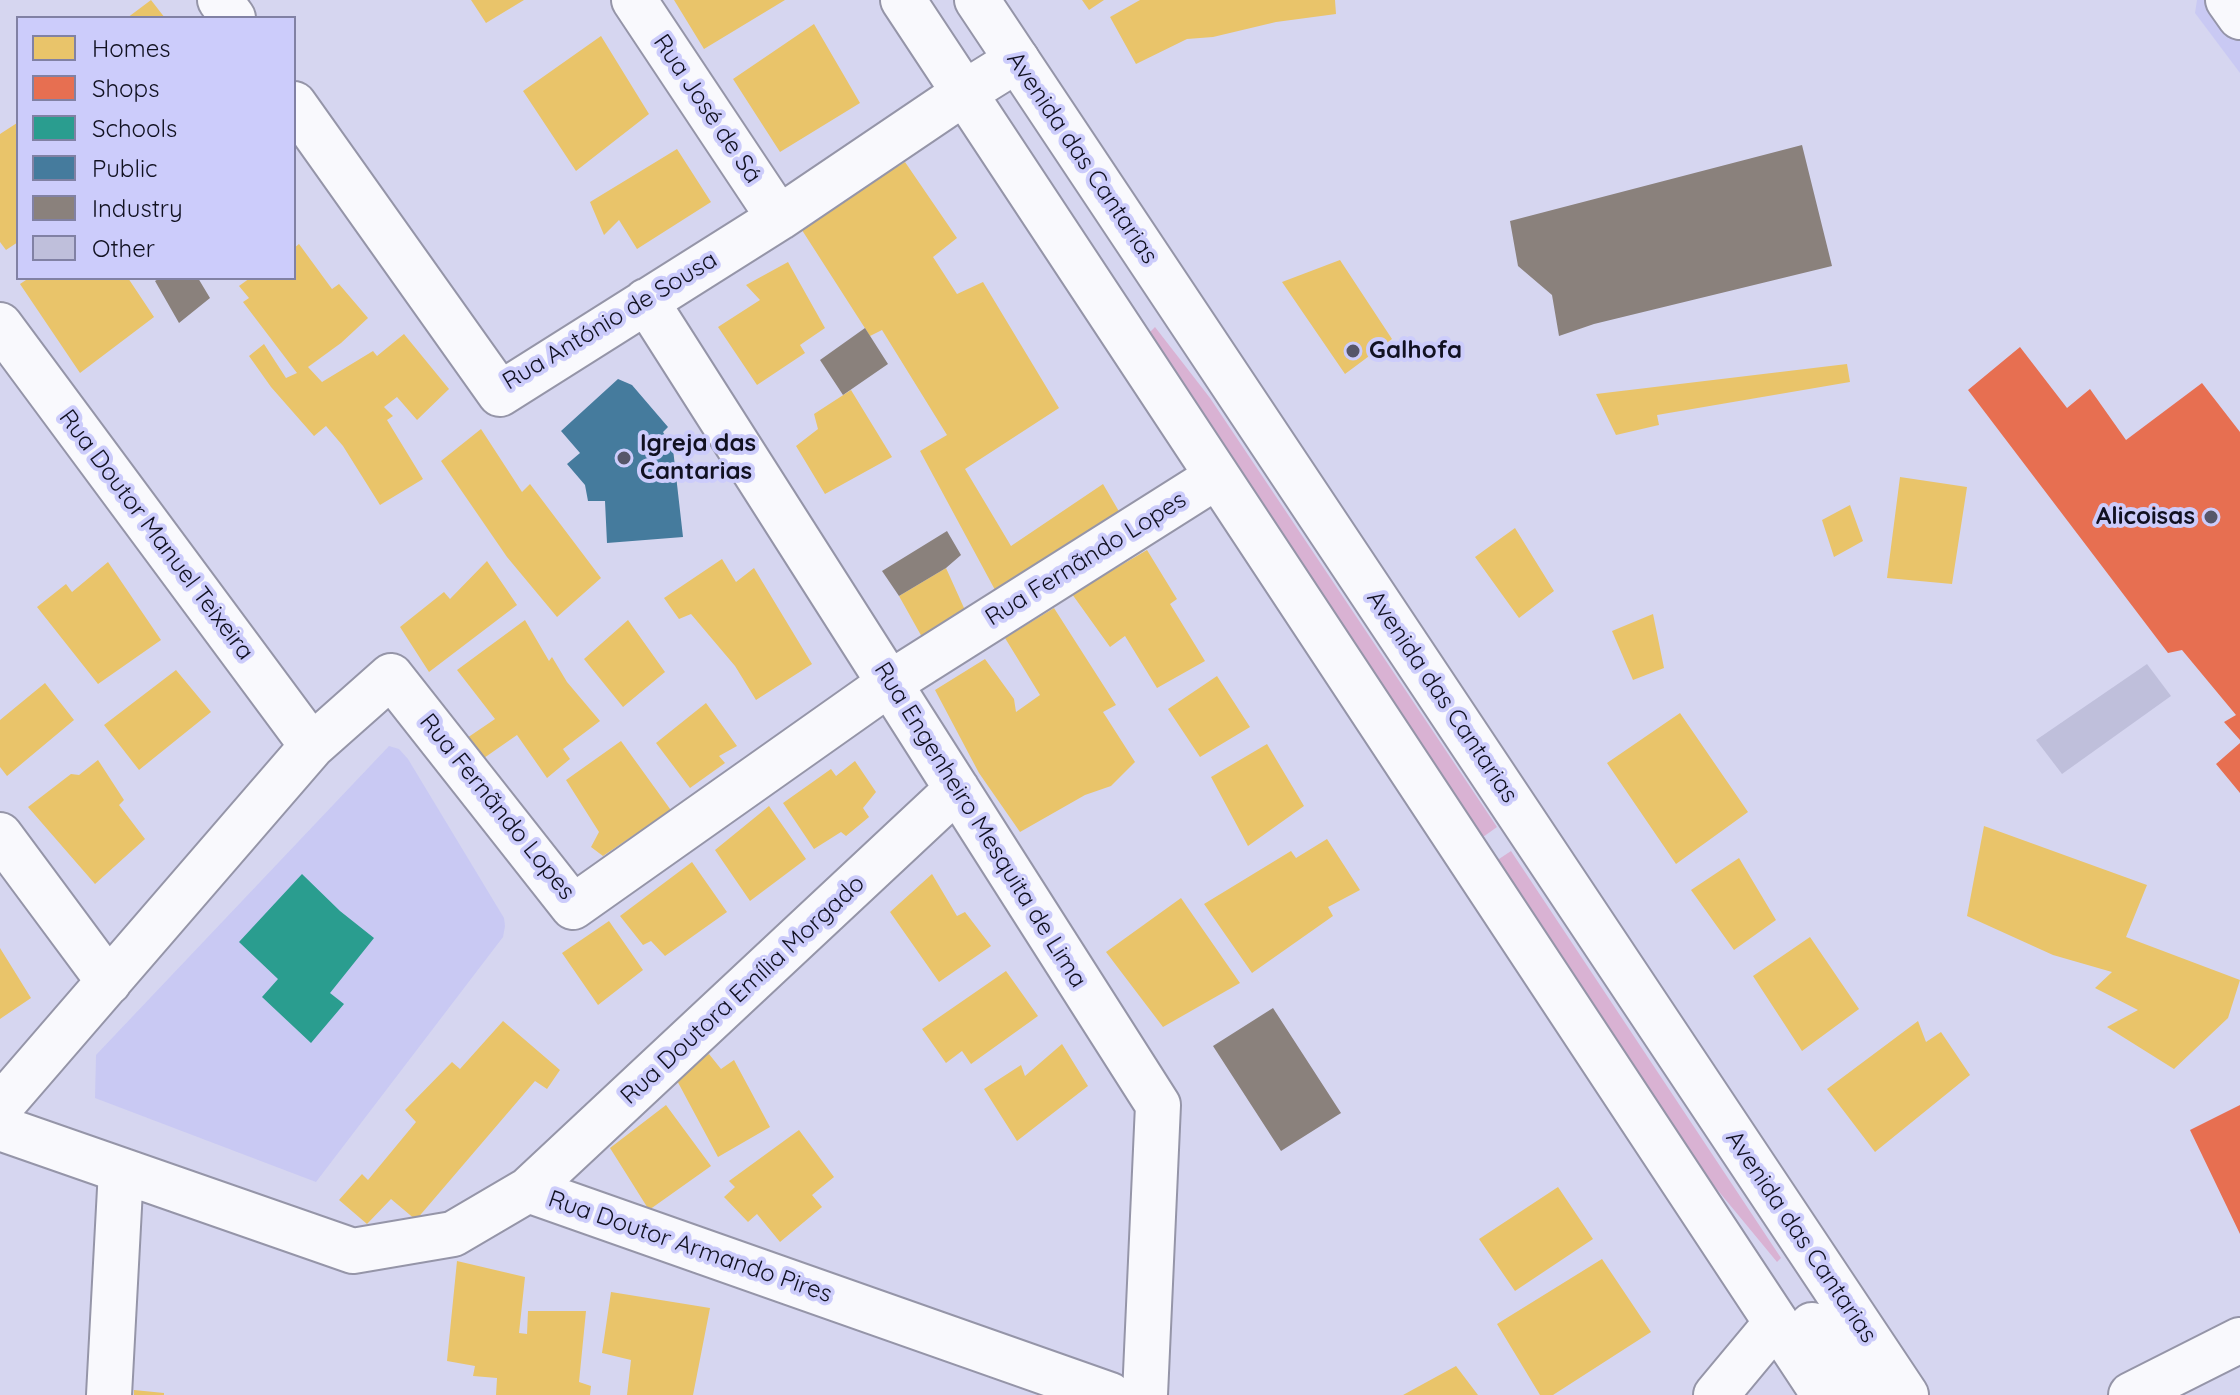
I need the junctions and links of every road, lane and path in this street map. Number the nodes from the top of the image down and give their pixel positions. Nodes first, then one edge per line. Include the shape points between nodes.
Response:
1 (634, 0) edge
2 (903, 0) edge
3 (977, 0) edge
4 (2228, 0) edge
5 (2240, 17) edge
6 (1017, 60) junction
7 (964, 93) junction
8 (296, 107) edge
9 (779, 218) junction
10 (646, 301) junction
11 (0, 325) edge
12 (1216, 477) junction
13 (890, 683) junction
14 (312, 746) junction
15 (957, 789) junction
16 (0, 835) edge
17 (109, 982) junction
18 (0, 1107) edge
19 (0, 1128) edge
20 (121, 1170) junction
21 (528, 1190) junction
22 (1714, 1229) junction
23 (1776, 1323) junction
24 (2240, 1340) edge
25 (109, 1395) edge
26 (1110, 1395) edge
27 (1145, 1395) edge
28 (1716, 1395) edge
29 (1824, 1395) edge
30 (1862, 1395) edge
31 (1906, 1395) edge
32 (2131, 1395) edge

1 - 9 street, Rua José de Sá
2 - 7 street
3 - 6 street, Avenida das Cantarias
4 - 5 street
6 - 7 street, Rua António de Sousa
6 - 31 street, Avenida das Cantarias
7 - 9 street, Rua António de Sousa
7 - 12 street
8 - 10 street, Rua António de Sousa via 500,394
9 - 10 street, Rua António de Sousa
10 - 13 street, Rua Engenheiro Mesquita de Lima
11 - 14 street, Rua Doutor Manuel Teixeira
12 - 13 street, Rua Fernãndo Lopes
12 - 22 street
13 - 14 street, Rua Fernãndo Lopes via 573,907 391,676
13 - 15 street, Rua Engenheiro Mesquita de Lima
14 - 17 street, Rua Fernãndo Lopes
15 - 21 street, Rua Doutora Emília Morgado
15 - 27 street, Rua Engenheiro Mesquita de Lima via 1158,1105
16 - 17 street
17 - 18 street, Rua Fernãndo Lopes
19 - 20 street, Rua Doutor Armando Pires
20 - 21 street, Rua Doutor Armando Pires via 353,1251 453,1234
20 - 25 street
21 - 26 street, Rua Doutor Armando Pires
22 - 23 street
22 - 30 street via 1788,1290
23 - 28 street
23 - 29 street
24 - 32 street

